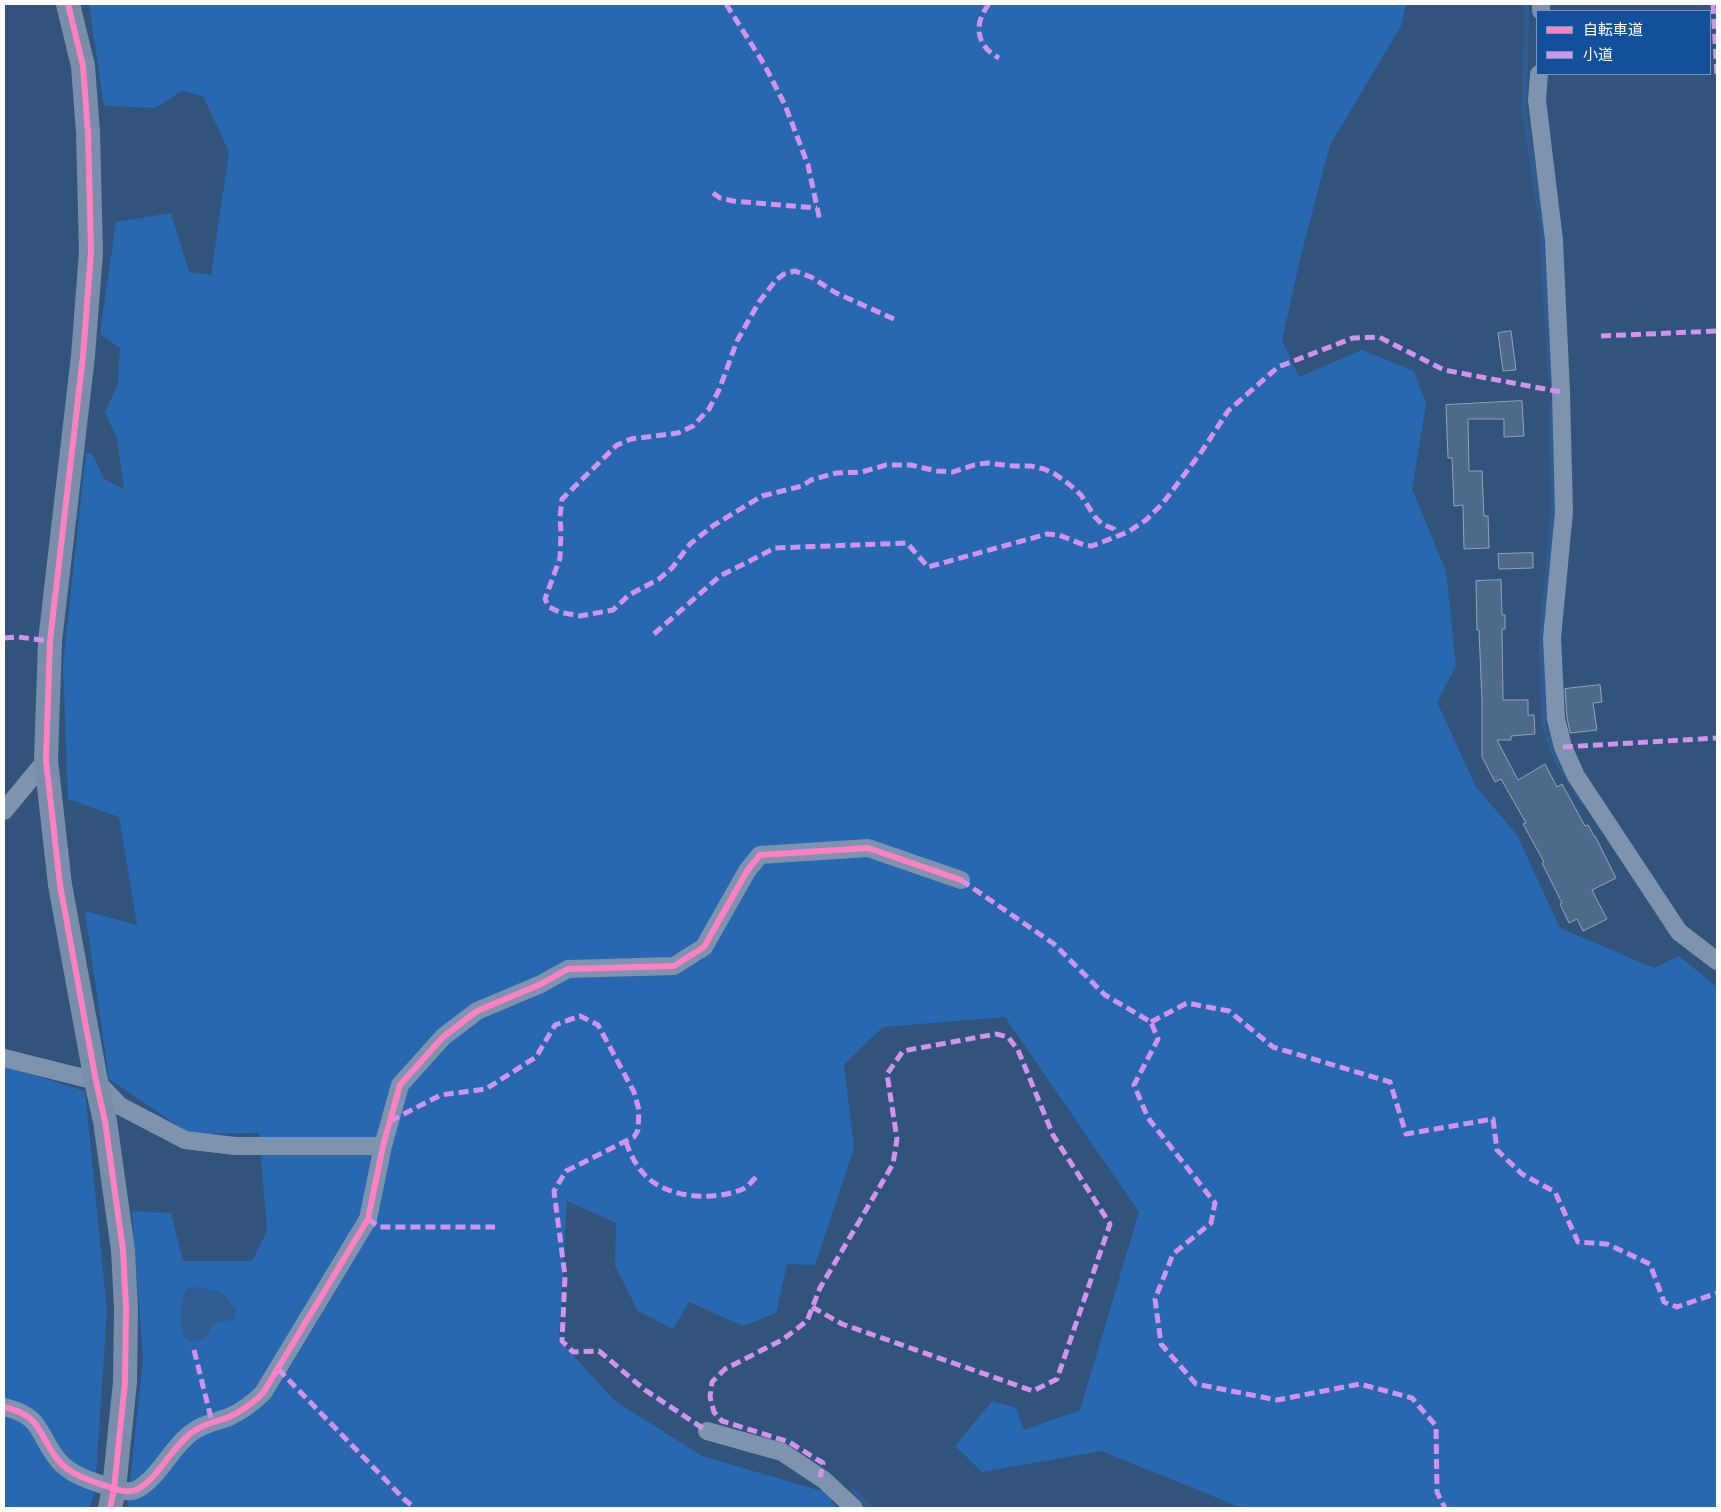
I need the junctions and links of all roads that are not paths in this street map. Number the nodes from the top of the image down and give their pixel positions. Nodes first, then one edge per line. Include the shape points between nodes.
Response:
1 (68, 4) edge
2 (1539, 75) edge
3 (46, 760) junction
4 (4, 811) edge
5 (961, 880) dead end
6 (1717, 961) edge
7 (4, 1058) edge
8 (96, 1081) junction
9 (383, 1146) junction
10 (4, 1407) edge
11 (707, 1431) dead end
12 (112, 1498) edge
13 (854, 1508) edge

1 - 3 street via 82,66 88,132 91,252 83,356 50,643
2 - 6 street via 1537,100 1554,240 1561,392 1564,512 1552,638 1556,719 1563,747 1576,776 1679,932
3 - 4 street
3 - 8 street via 60,885
5 - 9 street via 868,848 760,855 747,871 704,947 674,966 568,969 477,1011 443,1037 400,1086
7 - 8 street
8 - 9 street via 120,1106 185,1140 235,1146
8 - 12 street via 106,1121 123,1250 126,1308 125,1382
9 - 12 street via 368,1219 263,1393 242,1410 189,1434 149,1481 137,1490 125,1491
10 - 12 street via 25,1413 59,1461
11 - 13 street via 782,1452 824,1480

